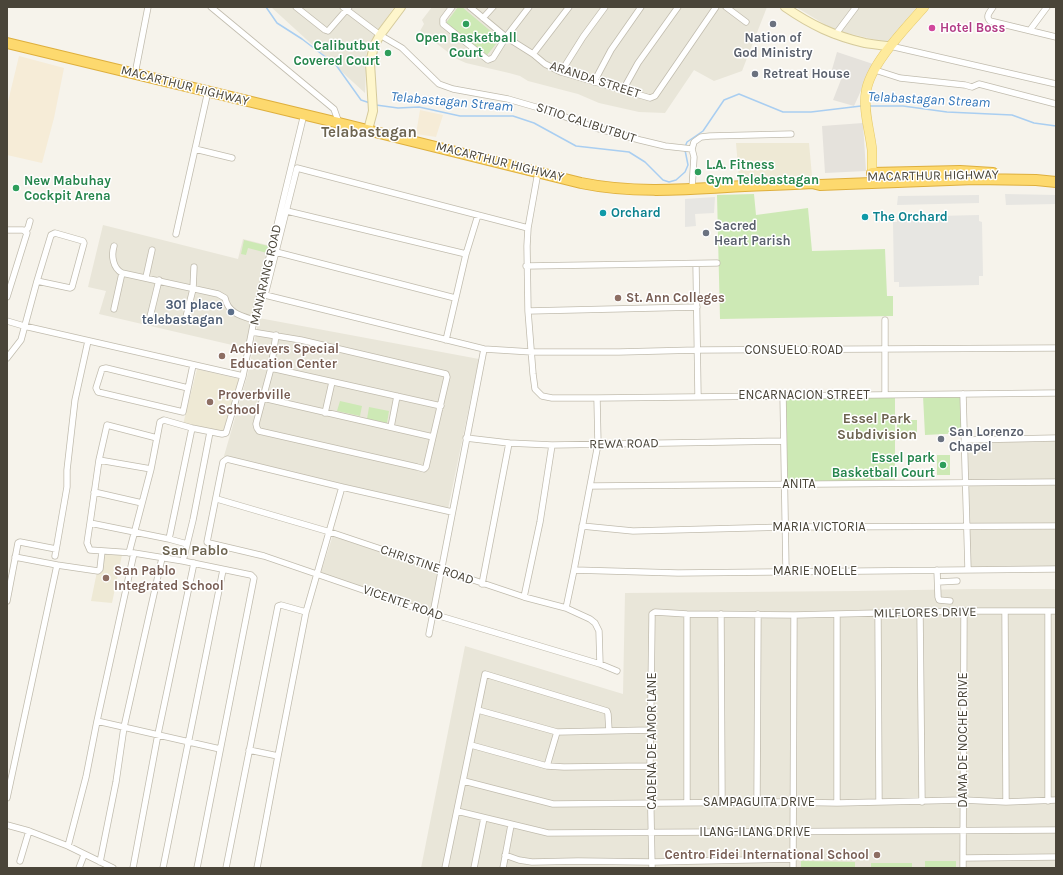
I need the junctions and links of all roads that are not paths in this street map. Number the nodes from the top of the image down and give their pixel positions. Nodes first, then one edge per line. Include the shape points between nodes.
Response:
1 (148, 7) edge
2 (211, 7) edge
3 (296, 7) edge
4 (401, 7) edge
5 (452, 7) edge
6 (470, 7) edge
7 (492, 7) edge
8 (529, 7) edge
9 (569, 7) edge
10 (605, 7) edge
11 (641, 7) edge
12 (678, 7) edge
13 (716, 7) edge
14 (726, 7) edge
15 (785, 7) edge
16 (847, 7) edge
17 (924, 7) edge
18 (1047, 7) edge
19 (346, 8) edge
20 (855, 8) edge
21 (991, 9) edge
22 (483, 18) junction
23 (746, 22) dead end
24 (1030, 30) junction
25 (380, 35) junction
26 (835, 35) junction
27 (506, 37) junction
28 (1056, 37) edge
29 (7, 43) edge
30 (890, 46) junction
31 (533, 54) junction
32 (875, 70) junction
33 (561, 72) junction
34 (135, 74) junction
35 (594, 82) junction
36 (1056, 84) edge
37 (623, 90) junction
38 (208, 91) junction
39 (1056, 104) edge
40 (304, 114) junction
41 (339, 123) junction
42 (368, 130) junction
43 (791, 134) dead end
44 (690, 148) junction
45 (195, 149) junction
46 (232, 158) dead end
47 (538, 172) junction
48 (1056, 176) edge
49 (872, 178) junction
50 (1056, 182) edge
51 (692, 189) junction
52 (287, 211) junction
53 (478, 215) junction
54 (30, 221) dead end
55 (528, 228) junction
56 (7, 230) edge
57 (24, 230) junction
58 (176, 234) dead end
59 (114, 246) dead end
60 (152, 250) dead end
61 (276, 252) junction
62 (466, 254) junction
63 (717, 263) dead end
64 (696, 264) junction
65 (526, 266) junction
66 (194, 267) dead end
67 (122, 273) junction
68 (146, 277) junction
69 (159, 280) junction
70 (37, 281) junction
71 (193, 289) junction
72 (7, 297) edge
73 (455, 298) junction
74 (697, 307) junction
75 (114, 309) dead end
76 (528, 311) junction
77 (150, 317) dead end
78 (254, 320) junction
79 (885, 320) dead end
80 (7, 321) edge
81 (185, 321) dead end
82 (24, 326) junction
83 (252, 332) junction
84 (276, 335) junction
85 (446, 340) junction
86 (88, 341) junction
87 (1056, 348) edge
88 (484, 349) junction
89 (697, 350) junction
90 (885, 350) junction
91 (532, 352) junction
92 (7, 358) edge
93 (193, 365) junction
94 (271, 368) junction
95 (243, 376) junction
96 (332, 382) junction
97 (188, 388) junction
98 (1056, 393) edge
99 (964, 394) junction
100 (783, 395) junction
101 (885, 395) junction
102 (397, 396) junction
103 (698, 396) junction
104 (263, 398) junction
105 (597, 398) junction
106 (441, 406) junction
107 (325, 413) junction
108 (391, 427) junction
109 (192, 428) junction
110 (210, 432) junction
111 (433, 437) junction
112 (157, 438) junction
113 (466, 438) junction
114 (1056, 438) edge
115 (965, 440) junction
116 (783, 441) junction
117 (509, 443) junction
118 (598, 444) junction
119 (552, 445) junction
120 (99, 460) junction
121 (150, 469) junction
122 (1056, 482) edge
123 (784, 484) junction
124 (966, 484) junction
125 (590, 486) junction
126 (342, 487) junction
127 (94, 492) junction
128 (217, 499) junction
129 (142, 502) junction
130 (452, 512) junction
131 (90, 523) junction
132 (582, 526) junction
133 (1056, 526) edge
134 (786, 527) junction
135 (966, 527) junction
136 (135, 532) junction
137 (330, 532) junction
138 (169, 539) junction
139 (187, 544) junction
140 (102, 551) junction
141 (132, 553) junction
142 (15, 557) junction
143 (162, 558) junction
144 (183, 561) junction
145 (194, 563) junction
146 (57, 565) junction
147 (968, 569) junction
148 (1056, 569) edge
149 (223, 570) junction
150 (441, 570) junction
151 (574, 570) junction
152 (937, 570) junction
153 (786, 572) junction
154 (316, 574) junction
155 (957, 581) dead end
156 (938, 582) junction
157 (482, 584) junction
158 (524, 597) junction
159 (950, 601) dead end
160 (7, 602) edge
161 (566, 608) junction
162 (964, 611) junction
163 (1005, 611) junction
164 (1048, 611) junction
165 (1056, 611) edge
166 (306, 612) junction
167 (920, 612) junction
168 (433, 614) junction
169 (652, 614) joint
170 (687, 614) junction
171 (721, 614) junction
172 (758, 614) junction
173 (837, 614) junction
174 (878, 614) junction
175 (794, 615) junction
176 (429, 634) dead end
177 (600, 664) junction
178 (617, 671) dead end
179 (478, 710) junction
180 (97, 721) junction
181 (124, 727) junction
182 (651, 730) junction
183 (609, 731) junction
184 (556, 732) junction
185 (158, 734) junction
186 (188, 741) junction
187 (471, 745) junction
188 (220, 749) junction
189 (249, 750) junction
190 (278, 756) junction
191 (547, 766) junction
192 (650, 766) junction
193 (464, 781) junction
194 (7, 798) edge
195 (963, 800) junction
196 (1056, 800) edge
197 (1048, 801) junction
198 (687, 802) junction
199 (722, 802) junction
200 (757, 802) junction
201 (793, 802) junction
202 (879, 802) junction
203 (922, 802) junction
204 (1006, 802) junction
205 (651, 803) junction
206 (837, 803) junction
207 (457, 811) junction
208 (484, 818) junction
209 (7, 825) edge
210 (511, 825) junction
211 (1056, 830) edge
212 (29, 831) junction
213 (963, 831) junction
214 (793, 832) junction
215 (652, 833) junction
216 (68, 846) junction
217 (84, 854) junction
218 (505, 855) junction
219 (1056, 857) edge
220 (963, 858) junction
221 (793, 859) junction
222 (20, 861) dead end
223 (100, 862) junction
224 (652, 865) edge
225 (79, 868) edge
226 (113, 868) edge
227 (133, 868) edge
228 (163, 868) edge
229 (196, 868) edge
230 (226, 868) edge
231 (258, 868) edge
232 (445, 868) edge
233 (474, 868) edge
234 (503, 868) edge
235 (793, 868) edge
236 (963, 868) edge

1 - 34 street
2 - 41 street via 334,109
3 - 19 street via 327,31
4 - 25 street
5 - 27 street via 443,19 443,24 488,60 493,58
6 - 22 street, ARANDA STREET
7 - 22 street
8 - 27 street
9 - 31 street
10 - 33 street
11 - 35 street via 611,50
12 - 37 street via 638,62
13 - 37 street, ARANDA STREET via 655,96 650,98
14 - 23 street
15 - 26 street via 813,25
16 - 20 street
17 - 30 main road
18 - 24 street
19 - 25 street, SITIO CALIBUTBUT
20 - 26 street
21 - 24 street via 987,17 990,21
22 - 27 street, ARANDA STREET
24 - 28 street
25 - 42 street via 370,63 373,111
25 - 44 street, SITIO CALIBUTBUT via 402,48 439,84 453,90 508,99 640,140
26 - 30 street via 879,46
27 - 31 street, ARANDA STREET
29 - 34 highway, MACARTHUR HIGHWAY
30 - 32 main road
30 - 36 street
31 - 33 street, ARANDA STREET
32 - 39 street via 912,80 965,84 972,87 980,84
32 - 49 main road via 865,101 872,150
33 - 35 street, ARANDA STREET
34 - 38 highway, MACARTHUR HIGHWAY
35 - 37 street, ARANDA STREET
38 - 40 highway, MACARTHUR HIGHWAY
38 - 45 street
40 - 41 highway, MACARTHUR HIGHWAY
40 - 78 street, MANARANG ROAD
41 - 42 highway, MACARTHUR HIGHWAY
42 - 47 highway, MACARTHUR HIGHWAY
43 - 44 street via 705,136 695,140
44 - 51 street via 694,157
45 - 46 street
45 - 58 street
47 - 51 highway, MACARTHUR HIGHWAY via 627,190
47 - 55 street
48 - 49 highway, MACARTHUR HIGHWAY via 999,174
49 - 50 highway, MACARTHUR HIGHWAY
49 - 51 highway, MACARTHUR HIGHWAY via 820,185 812,183
52 - 53 street via 297,168
52 - 61 street
52 - 62 street
53 - 55 street
53 - 62 street
54 - 57 street via 28,228
55 - 65 street
56 - 57 street
57 - 72 street via 27,233
59 - 67 street via 114,264
60 - 68 street
61 - 73 street
61 - 85 street, CONSUELO ROAD via 265,295
62 - 73 street
63 - 64 street
64 - 65 street
64 - 74 street
65 - 76 street
66 - 71 street
67 - 68 street
67 - 75 street
68 - 69 street
69 - 71 street
69 - 77 street
70 - 70 street via 51,234 83,241 71,288
70 - 82 street
71 - 78 street via 223,296 229,308 238,315
71 - 81 street
73 - 85 street
74 - 76 street
74 - 89 street
76 - 91 street
78 - 83 street, MANARANG ROAD
79 - 90 street
80 - 82 street
82 - 86 street
82 - 92 street via 21,340
83 - 84 street
83 - 95 street, MANARANG ROAD
84 - 94 street
84 - 106 street via 446,374
85 - 88 street, CONSUELO ROAD
86 - 93 street
86 - 142 street via 75,400 67,487 55,552 20,542
87 - 90 street, CONSUELO ROAD
88 - 91 street, CONSUELO ROAD
88 - 113 street
89 - 90 street, CONSUELO ROAD
89 - 91 street, CONSUELO ROAD
89 - 103 street
90 - 101 street
91 - 105 street, ENCARNACION STREET via 535,389 542,396
93 - 95 street
93 - 97 street
94 - 96 street
94 - 104 street
95 - 110 street, MANARANG ROAD via 225,434
96 - 102 street
96 - 107 street
97 - 97 street via 106,368 102,369 96,388 98,392 181,412
98 - 99 street, ENCARNACION STREET
99 - 101 street, ENCARNACION STREET
99 - 115 street
100 - 101 street, ENCARNACION STREET
100 - 103 street, ENCARNACION STREET
100 - 116 street
102 - 106 street
102 - 108 street
103 - 105 street, ENCARNACION STREET
104 - 107 street
104 - 111 street via 256,424 259,431 424,469 427,466
105 - 118 street
106 - 111 street
107 - 108 street
108 - 111 street
109 - 110 street
109 - 112 street via 162,420
109 - 138 street
110 - 139 street
112 - 120 street via 107,425
112 - 121 street
113 - 117 street, REWA ROAD
113 - 130 street
114 - 115 street
115 - 124 street
116 - 118 street, REWA ROAD
116 - 123 street
117 - 119 street, REWA ROAD
117 - 157 street
118 - 119 street, REWA ROAD
118 - 125 street
119 - 158 street via 540,522
120 - 121 street
120 - 127 street
121 - 129 street
122 - 124 street, ANITA
123 - 124 street, ANITA
123 - 125 street, ANITA
123 - 134 street
124 - 135 street
125 - 132 street
126 - 128 street via 227,458
126 - 130 street
126 - 137 street
127 - 129 street
127 - 131 street
128 - 137 street, CHRISTINE ROAD
128 - 154 street, VICENTE ROAD via 207,542 264,556
129 - 136 street
130 - 150 street
131 - 136 street
131 - 140 street via 88,546 90,550
132 - 134 street, MARIA VICTORIA via 633,531
132 - 151 street
133 - 135 street, MARIA VICTORIA
134 - 135 street, MARIA VICTORIA
134 - 153 street
135 - 147 street
136 - 138 street
136 - 141 street
137 - 150 street, CHRISTINE ROAD
137 - 154 street
138 - 139 street
139 - 144 street
140 - 141 street
140 - 146 street via 98,571
141 - 143 street
141 - 180 street
142 - 146 street
142 - 160 street
143 - 144 street
143 - 181 street
144 - 145 street
145 - 149 street
145 - 185 street
146 - 194 street
147 - 148 street, MARIE NOELLE
147 - 152 street, MARIE NOELLE
149 - 186 street
149 - 188 street via 251,575 254,578
150 - 157 street, CHRISTINE ROAD
150 - 168 street
151 - 153 street, MARIE NOELLE via 678,573
151 - 161 street
152 - 153 street, MARIE NOELLE
152 - 156 street
154 - 166 street
154 - 168 street, VICENTE ROAD
155 - 156 street
156 - 159 street via 940,600
157 - 158 street, CHRISTINE ROAD
158 - 161 street, CHRISTINE ROAD
161 - 177 street, CHRISTINE ROAD via 590,619 598,627
162 - 163 street, MILFLORES DRIVE
162 - 167 street, MILFLORES DRIVE
162 - 195 street, DAMA DE NOCHE DRIVE
163 - 164 street, MILFLORES DRIVE
163 - 204 street
164 - 165 street, MILFLORES DRIVE
164 - 197 street
166 - 189 street via 278,606
166 - 190 street
167 - 174 street, MILFLORES DRIVE
167 - 203 street
168 - 176 street
168 - 177 street, VICENTE ROAD
169 - 170 street, MILFLORES DRIVE
169 - 182 street, CADENA DE AMOR LANE
170 - 171 street, MILFLORES DRIVE
170 - 198 street
171 - 172 street, MILFLORES DRIVE
171 - 199 street
172 - 175 street, MILFLORES DRIVE
172 - 200 street
173 - 174 street, MILFLORES DRIVE
173 - 175 street, MILFLORES DRIVE
173 - 206 street
174 - 202 street
175 - 201 street
177 - 178 street, VICENTE ROAD
179 - 183 street via 487,674 607,712
179 - 184 street
179 - 187 street
180 - 181 street
180 - 216 street
181 - 185 street
181 - 223 street
182 - 183 street
182 - 192 street, CADENA DE AMOR LANE
183 - 184 street
184 - 191 street
185 - 186 street
185 - 227 street
186 - 188 street
186 - 228 street
187 - 191 street
187 - 193 street
188 - 229 street
189 - 190 street
189 - 230 street
190 - 231 street
191 - 192 street
192 - 205 street, CADENA DE AMOR LANE
193 - 205 street, SAMPAGUITA DRIVE via 553,804
193 - 207 street
195 - 203 street, SAMPAGUITA DRIVE
195 - 204 street, SAMPAGUITA DRIVE
195 - 213 street, DAMA DE NOCHE DRIVE
196 - 197 street, SAMPAGUITA DRIVE
197 - 204 street, SAMPAGUITA DRIVE
198 - 199 street, SAMPAGUITA DRIVE
198 - 205 street, SAMPAGUITA DRIVE
199 - 200 street, SAMPAGUITA DRIVE
200 - 201 street, SAMPAGUITA DRIVE
201 - 206 street, SAMPAGUITA DRIVE
201 - 214 street
202 - 203 street, SAMPAGUITA DRIVE
202 - 206 street, SAMPAGUITA DRIVE
205 - 215 street, CADENA DE AMOR LANE
207 - 208 street, ILANG-ILANG DRIVE
207 - 232 street
208 - 210 street, ILANG-ILANG DRIVE
208 - 233 street
209 - 212 street
210 - 215 street, ILANG-ILANG DRIVE via 548,833
210 - 218 street
211 - 213 street, ILANG-ILANG DRIVE
212 - 216 street
212 - 222 street
213 - 214 street, ILANG-ILANG DRIVE
213 - 220 street, DAMA DE NOCHE DRIVE
214 - 215 street, ILANG-ILANG DRIVE
214 - 221 street
215 - 224 street, CADENA DE AMOR LANE
216 - 217 street
217 - 223 street
217 - 225 street
218 - 224 street via 532,862 578,861
218 - 234 street
219 - 220 street
220 - 236 street, DAMA DE NOCHE DRIVE
221 - 224 street
221 - 235 street
223 - 226 street

